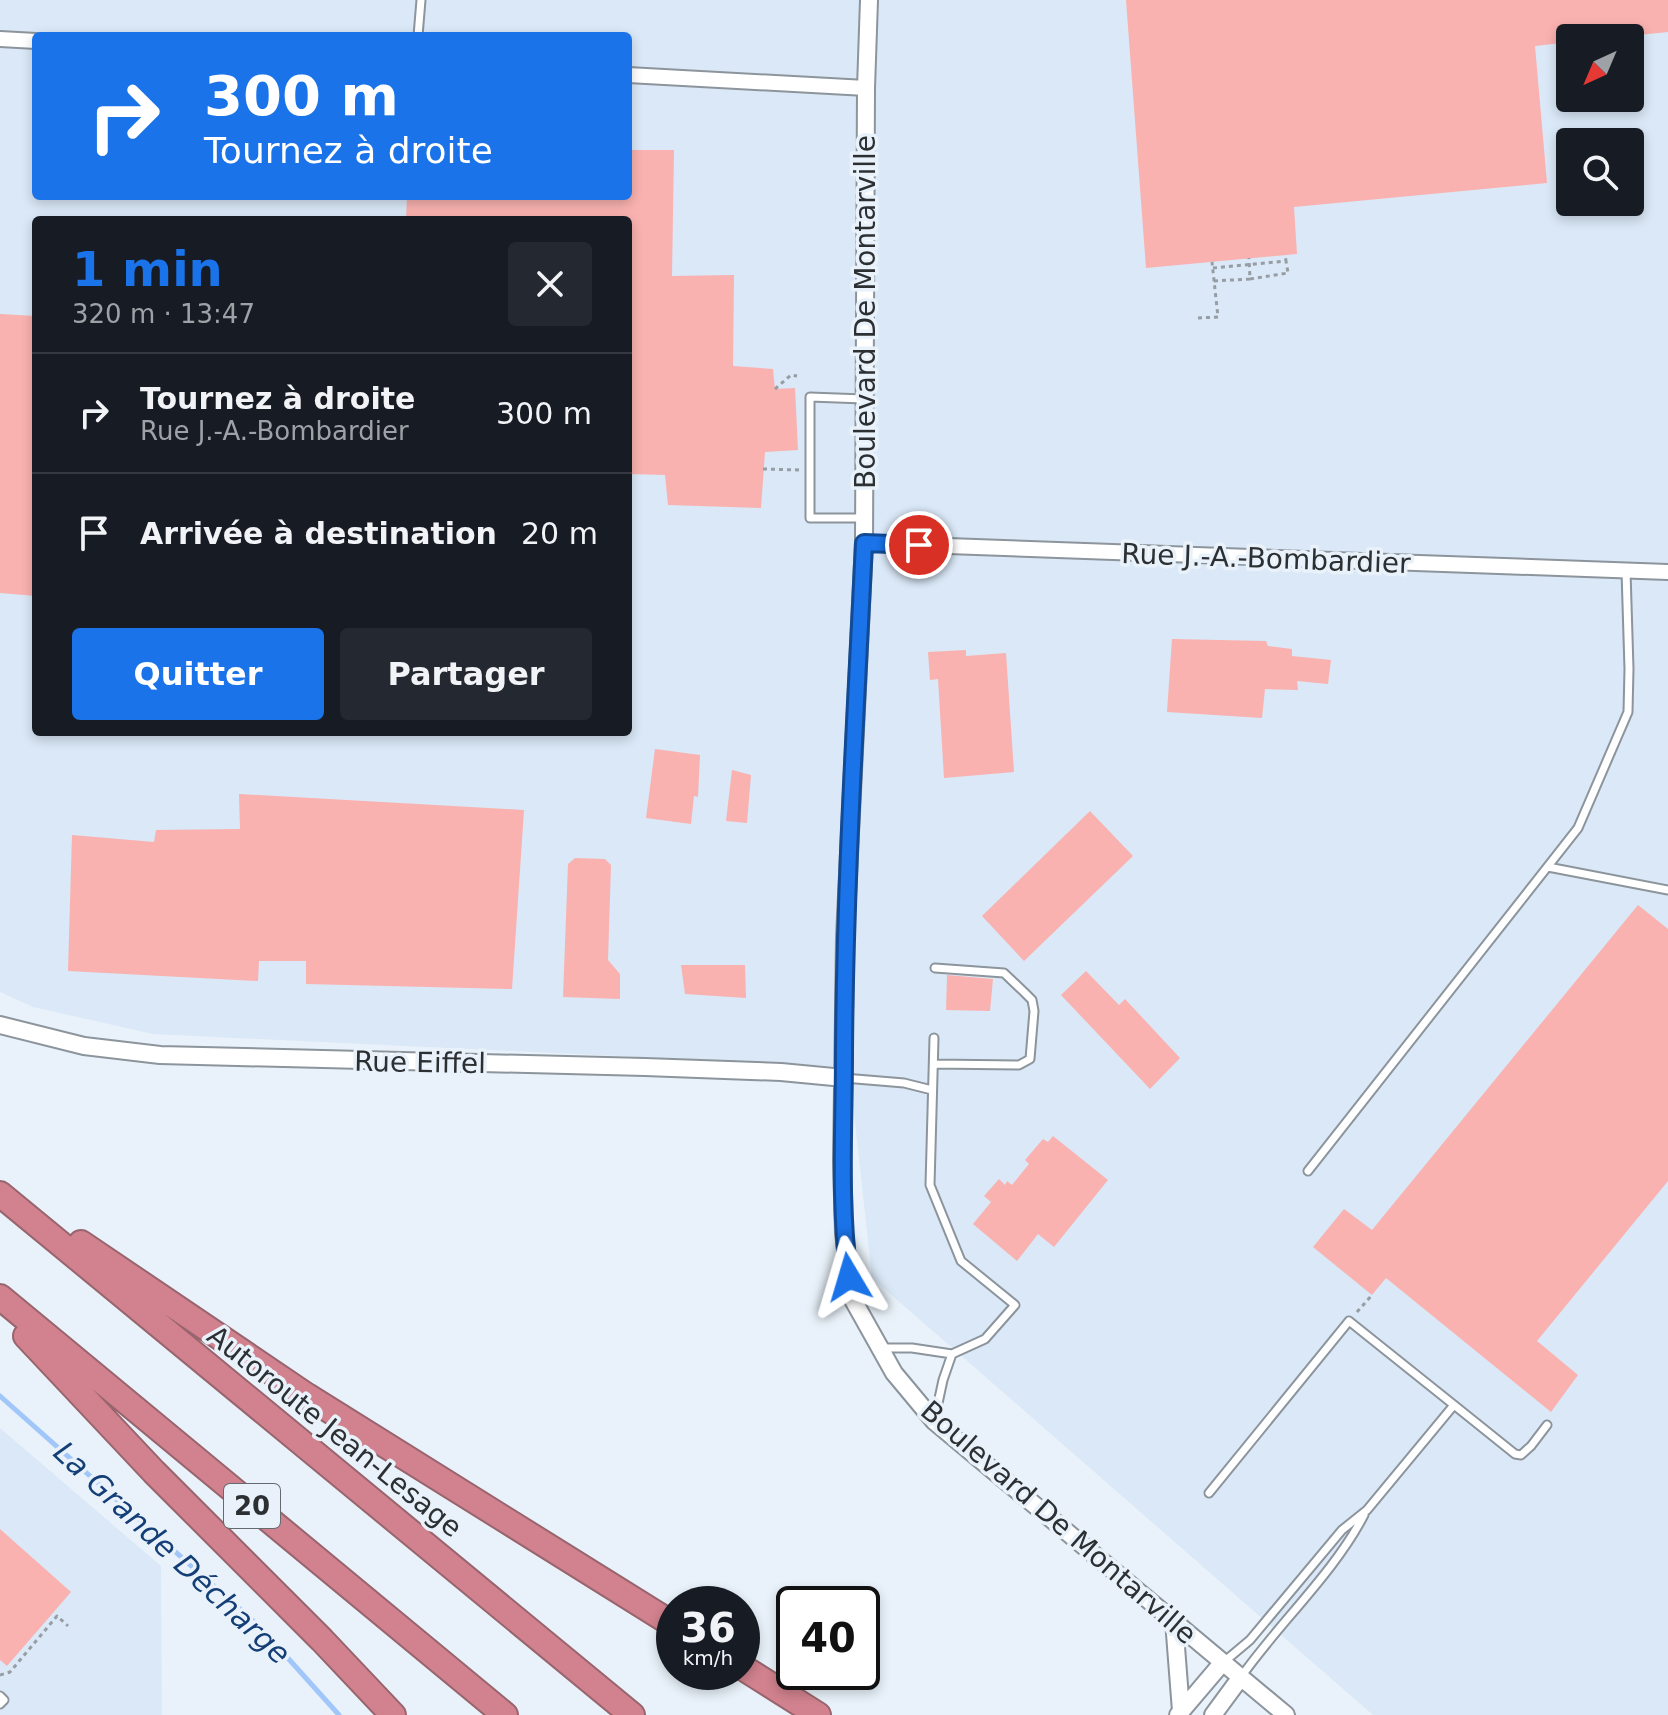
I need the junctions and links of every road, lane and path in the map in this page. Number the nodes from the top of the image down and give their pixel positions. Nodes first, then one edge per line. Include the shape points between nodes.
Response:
1 (421, 0) edge
2 (869, 0) edge
3 (418, 32) edge
4 (0, 39) edge
5 (32, 41) edge
6 (632, 75) edge
7 (866, 88) junction
8 (1285, 255) dead end
9 (1249, 258) dead end
10 (1286, 261) junction
11 (1212, 262) dead end
12 (1249, 265) junction
13 (1213, 268) junction
14 (1250, 279) junction
15 (1214, 281) junction
16 (1198, 318) dead end
17 (797, 376) dead end
18 (775, 389) dead end
19 (864, 399) junction
20 (763, 469) dead end
21 (810, 471) junction
22 (864, 518) junction
23 (864, 543) junction
24 (1626, 571) junction
25 (1668, 572) edge
26 (1548, 867) junction
27 (1668, 890) edge
28 (935, 968) dead end
29 (0, 1025) edge
30 (934, 1038) dead end
31 (934, 1064) junction
32 (844, 1078) junction
33 (932, 1090) junction
34 (1308, 1171) dead end
35 (0, 1188) edge
36 (0, 1194) edge
37 (1372, 1295) dead end
38 (0, 1297) edge
39 (0, 1309) edge
40 (1349, 1321) junction
41 (880, 1348) junction
42 (952, 1354) junction
43 (1454, 1405) junction
44 (934, 1421) junction
45 (1547, 1425) dead end
46 (1209, 1493) dead end
47 (1367, 1510) junction
48 (656, 1614) edge
49 (1174, 1621) junction
50 (68, 1626) dead end
51 (1223, 1662) junction
52 (0, 1675) edge
53 (1241, 1677) junction
54 (760, 1678) edge
55 (0, 1696) edge
56 (0, 1704) edge
57 (1179, 1713) edge
58 (1280, 1714) edge
59 (393, 1715) edge
60 (505, 1715) edge
61 (632, 1715) edge
62 (818, 1715) edge
63 (1213, 1715) edge

1 - 3 lane
2 - 7 street, Boulevard De Montarville
4 - 5 street
6 - 7 street
7 - 19 street, Boulevard De Montarville
8 - 10 path
9 - 12 path
10 - 12 path
10 - 14 path via 1288,273
11 - 13 path
12 - 13 path
12 - 14 path
13 - 15 path
14 - 15 path
15 - 16 path via 1218,317
17 - 18 path
19 - 21 lane via 810,397
19 - 22 street, Boulevard De Montarville
20 - 21 path
21 - 22 lane via 810,518
22 - 23 street, Boulevard De Montarville
23 - 24 street, Rue J.-A.-Bombardier
23 - 32 street, Boulevard De Montarville via 845,937
24 - 25 street, Rue J.-A.-Bombardier
24 - 26 lane via 1628,712 1578,828
26 - 27 lane
26 - 34 lane
28 - 31 lane via 1004,973 1032,1000 1034,1011 1026,1063
29 - 32 street, Rue Eiffel via 56,1041 148,1054 645,1067
30 - 31 lane
31 - 33 lane
32 - 33 lane
32 - 41 street, Boulevard De Montarville via 844,1233 850,1285
33 - 42 lane via 934,1198 961,1261 1015,1305 985,1339
35 - 48 highway via 307,1396
36 - 61 highway, Autoroute Jean-Lesage
37 - 40 path
38 - 60 highway, 20
39 - 59 highway
40 - 43 lane
40 - 46 lane
41 - 42 lane
41 - 44 street, Boulevard De Montarville
42 - 44 lane
43 - 45 lane via 1515,1454 1526,1452
43 - 47 lane
44 - 49 street, Boulevard De Montarville
47 - 51 lane via 1342,1530 1250,1640
47 - 53 lane via 1352,1538
49 - 51 street, Boulevard De Montarville
49 - 57 street
50 - 52 path via 57,1616 10,1672
51 - 53 street, Boulevard De Montarville
51 - 57 street, Boulevard De Montarville
53 - 58 street, Boulevard De Montarville
53 - 63 street
54 - 62 highway
55 - 56 lane

